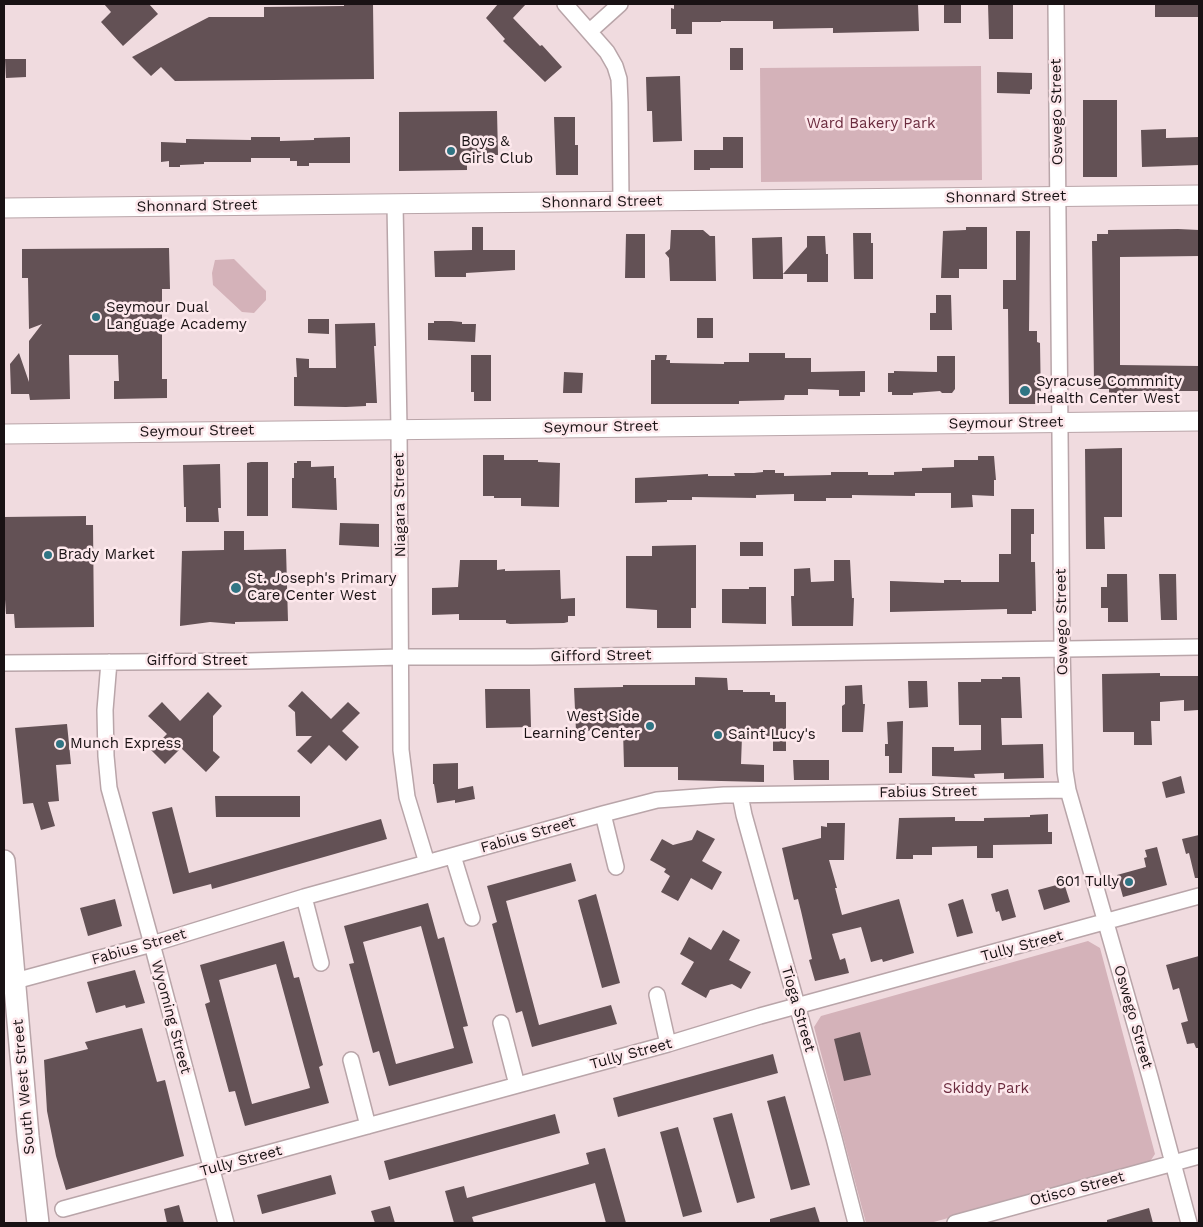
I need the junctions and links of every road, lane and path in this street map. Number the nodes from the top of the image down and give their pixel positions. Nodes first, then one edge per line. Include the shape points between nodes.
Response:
1 (565, 4) edge
2 (620, 4) edge
3 (1056, 4) edge
4 (590, 31) junction
5 (1199, 195) edge
6 (1058, 196) junction
7 (621, 201) junction
8 (394, 204) junction
9 (4, 208) edge
10 (1199, 421) edge
11 (1060, 422) junction
12 (399, 429) junction
13 (4, 434) edge
14 (1199, 647) edge
15 (1062, 648) junction
16 (401, 656) junction
17 (109, 662) junction
18 (4, 663) edge
19 (1068, 790) junction
20 (740, 795) junction
21 (603, 814) junction
22 (454, 856) junction
23 (4, 861) edge
24 (427, 863) junction
25 (616, 867) dead end
26 (1199, 896) edge
27 (304, 897) junction
28 (472, 918) dead end
29 (1106, 922) junction
30 (152, 944) junction
31 (321, 962) dead end
32 (10, 982) edge
33 (657, 995) dead end
34 (797, 1007) junction
35 (501, 1023) dead end
36 (668, 1044) junction
37 (351, 1060) dead end
38 (517, 1085) junction
39 (368, 1126) junction
40 (1199, 1156) edge
41 (1173, 1164) junction
42 (210, 1169) junction
43 (63, 1209) dead end
44 (38, 1223) edge
45 (226, 1223) edge
46 (856, 1223) edge
47 (955, 1223) edge
48 (1189, 1223) edge

1 - 4 street
2 - 4 street
3 - 6 street, Oswego Street
4 - 7 street via 607,52 618,79
5 - 6 street, Shonnard Street
6 - 7 street, Shonnard Street
6 - 11 street, Oswego Street
7 - 8 street, Shonnard Street
8 - 9 street, Shonnard Street
8 - 12 street, Niagara Street
10 - 11 street, Seymour Street
11 - 12 street, Seymour Street
11 - 15 street, Oswego Street
12 - 13 street, Seymour Street
12 - 16 street, Niagara Street
14 - 15 street, Gifford Street
15 - 16 street, Gifford Street via 532,657
15 - 19 street, Oswego Street
16 - 17 street, Gifford Street
16 - 24 street, Niagara Street via 401,750 408,796
17 - 18 street, Gifford Street
17 - 30 street, Wyoming Street via 105,710 109,788
19 - 20 street, Fabius Street
19 - 29 street, Oswego Street
20 - 21 street, Fabius Street via 657,800
20 - 34 street, Tioga Street
21 - 22 street, Fabius Street
21 - 25 street
22 - 24 street, Fabius Street
22 - 28 street
23 - 32 main road, South West Street
24 - 27 street, Fabius Street
26 - 29 street, Tully Street
27 - 30 street, Fabius Street
27 - 31 street
29 - 34 street, Tully Street
29 - 41 street, Oswego Street
30 - 32 street, Fabius Street
30 - 42 street, Wyoming Street
32 - 44 main road, South West Street
33 - 36 street
34 - 36 street, Tully Street
34 - 46 street, Tioga Street
35 - 38 street
36 - 38 street, Tully Street
37 - 39 street
38 - 39 street, Tully Street
39 - 42 street, Tully Street
40 - 41 street, Otisco Street
41 - 47 street, Otisco Street
41 - 48 street, Oswego Street
42 - 43 street, Tully Street
42 - 45 street, Wyoming Street

